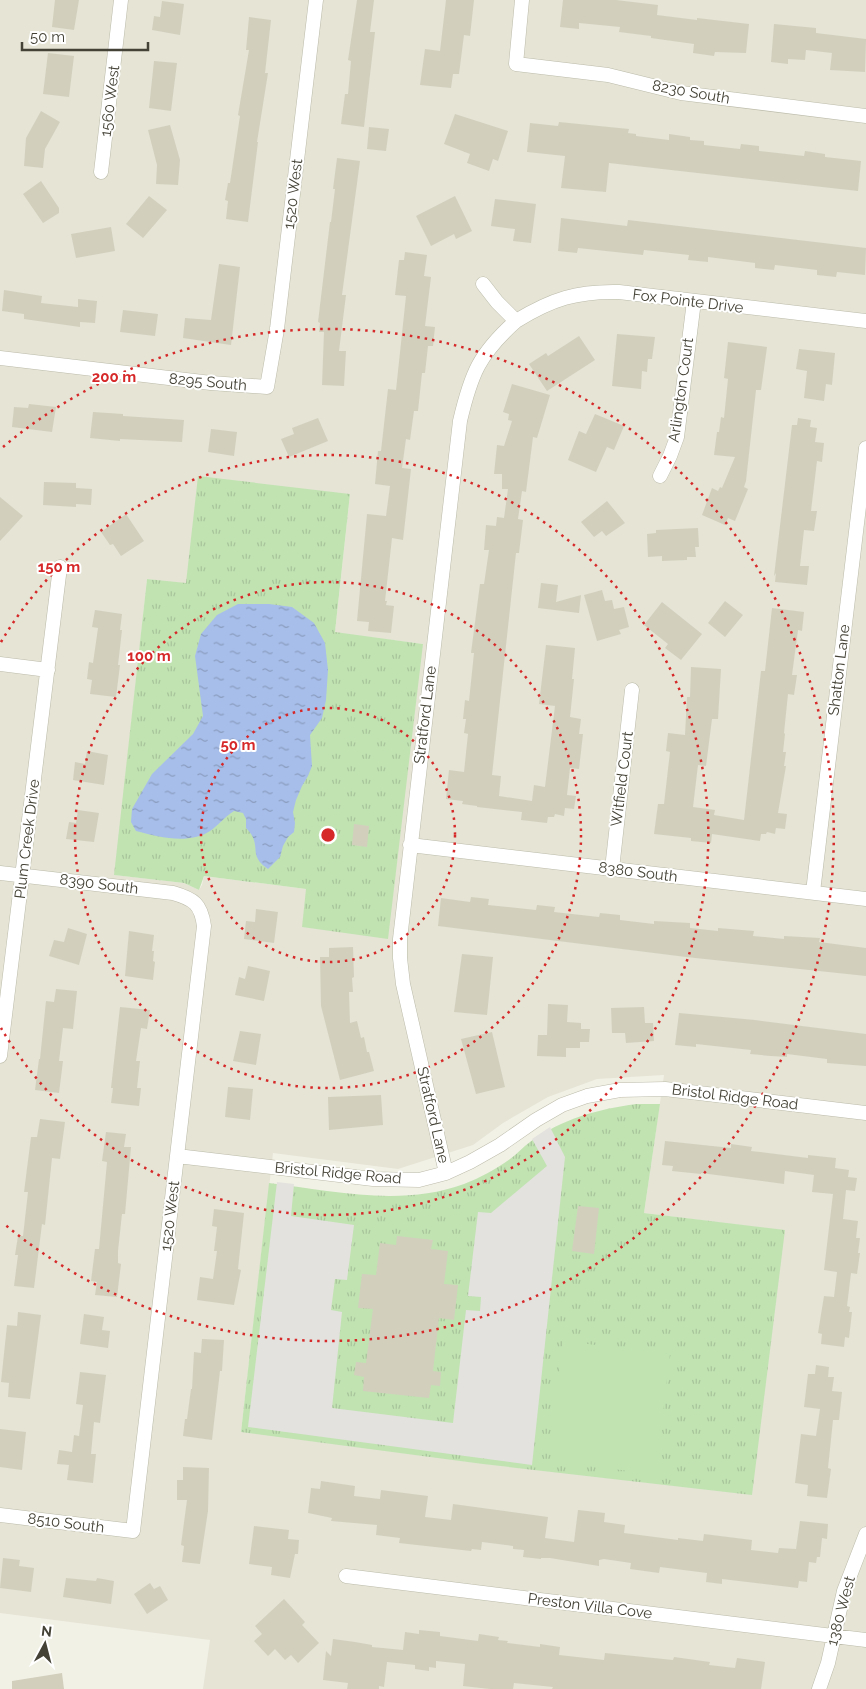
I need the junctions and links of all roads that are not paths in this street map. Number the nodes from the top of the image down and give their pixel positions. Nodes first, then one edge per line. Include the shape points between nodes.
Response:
1 (121, 0) edge
2 (316, 0) edge
3 (522, 0) edge
4 (866, 116) edge
5 (101, 172) dead end
6 (483, 284) dead end
7 (694, 301) junction
8 (516, 321) junction
9 (866, 322) edge
10 (0, 358) edge
11 (267, 387) joint
12 (866, 448) edge
13 (660, 476) dead end
14 (60, 567) dead end
15 (0, 664) edge
16 (48, 670) junction
17 (632, 690) dead end
18 (410, 845) junction
19 (612, 869) junction
20 (0, 872) edge
21 (22, 875) junction
22 (813, 892) junction
23 (866, 899) edge
24 (196, 902) joint
25 (0, 1056) edge
26 (866, 1113) edge
27 (177, 1156) junction
28 (446, 1172) junction
29 (0, 1515) edge
30 (133, 1530) joint
31 (866, 1534) edge
32 (346, 1576) dead end
33 (833, 1636) junction
34 (866, 1640) edge
35 (819, 1689) edge

1 - 5 street, 1560 West
2 - 11 street, 1520 West
3 - 4 street, 8230 South via 516,64 608,75 681,93
6 - 8 street
7 - 8 street, Fox Pointe Drive via 595,292 567,297
7 - 9 street, Fox Pointe Drive
7 - 13 street, Arlington Court via 677,437
8 - 18 street, Stratford Lane via 480,360 467,389 460,421
10 - 11 street, 8295 South
12 - 22 street, Shatton Lane
14 - 16 street, Plum Creek Drive
15 - 16 street
16 - 21 street, Plum Creek Drive
17 - 19 street, Witfield Court
18 - 19 street, 8380 South
18 - 28 street, Stratford Lane via 400,958 403,984
19 - 22 street, 8380 South
20 - 21 street, 8390 South
21 - 24 street, 8390 South via 173,893
21 - 25 street, Plum Creek Drive
22 - 23 street, 8380 South
24 - 27 street, 1520 West via 204,926
26 - 28 street, Bristol Ridge Road via 665,1089 620,1090 562,1105 500,1146
27 - 28 street, Bristol Ridge Road via 373,1179 419,1180
27 - 30 street, 1520 West
29 - 30 street, 8510 South
31 - 33 street, 1380 West via 844,1591
32 - 33 street, Preston Villa Cove
33 - 34 street, Preston Villa Cove
33 - 35 street, 1380 West

